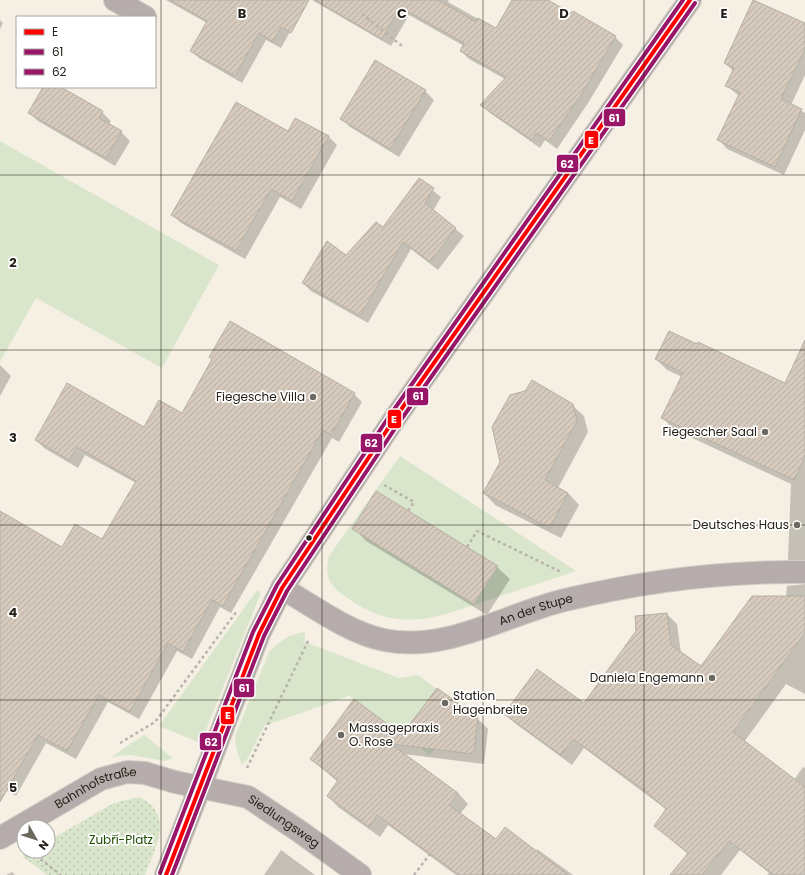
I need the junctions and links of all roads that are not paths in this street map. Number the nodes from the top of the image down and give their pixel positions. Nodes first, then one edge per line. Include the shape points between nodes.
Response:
1 (115, 0) edge
2 (690, 0) edge
3 (143, 16) edge
4 (805, 572) edge
5 (282, 588) junction
6 (199, 787) junction
7 (0, 838) edge
8 (166, 875) edge
9 (360, 875) edge

1 - 3 street
2 - 5 street via 360,471
4 - 5 street, An der Stupe via 743,573 647,583 563,600 445,638 423,642 384,640 366,635
5 - 6 street via 259,634
6 - 7 street, Bahnhofstraße via 127,772 101,779
6 - 8 street
6 - 9 street, Siedlungsweg via 248,797

